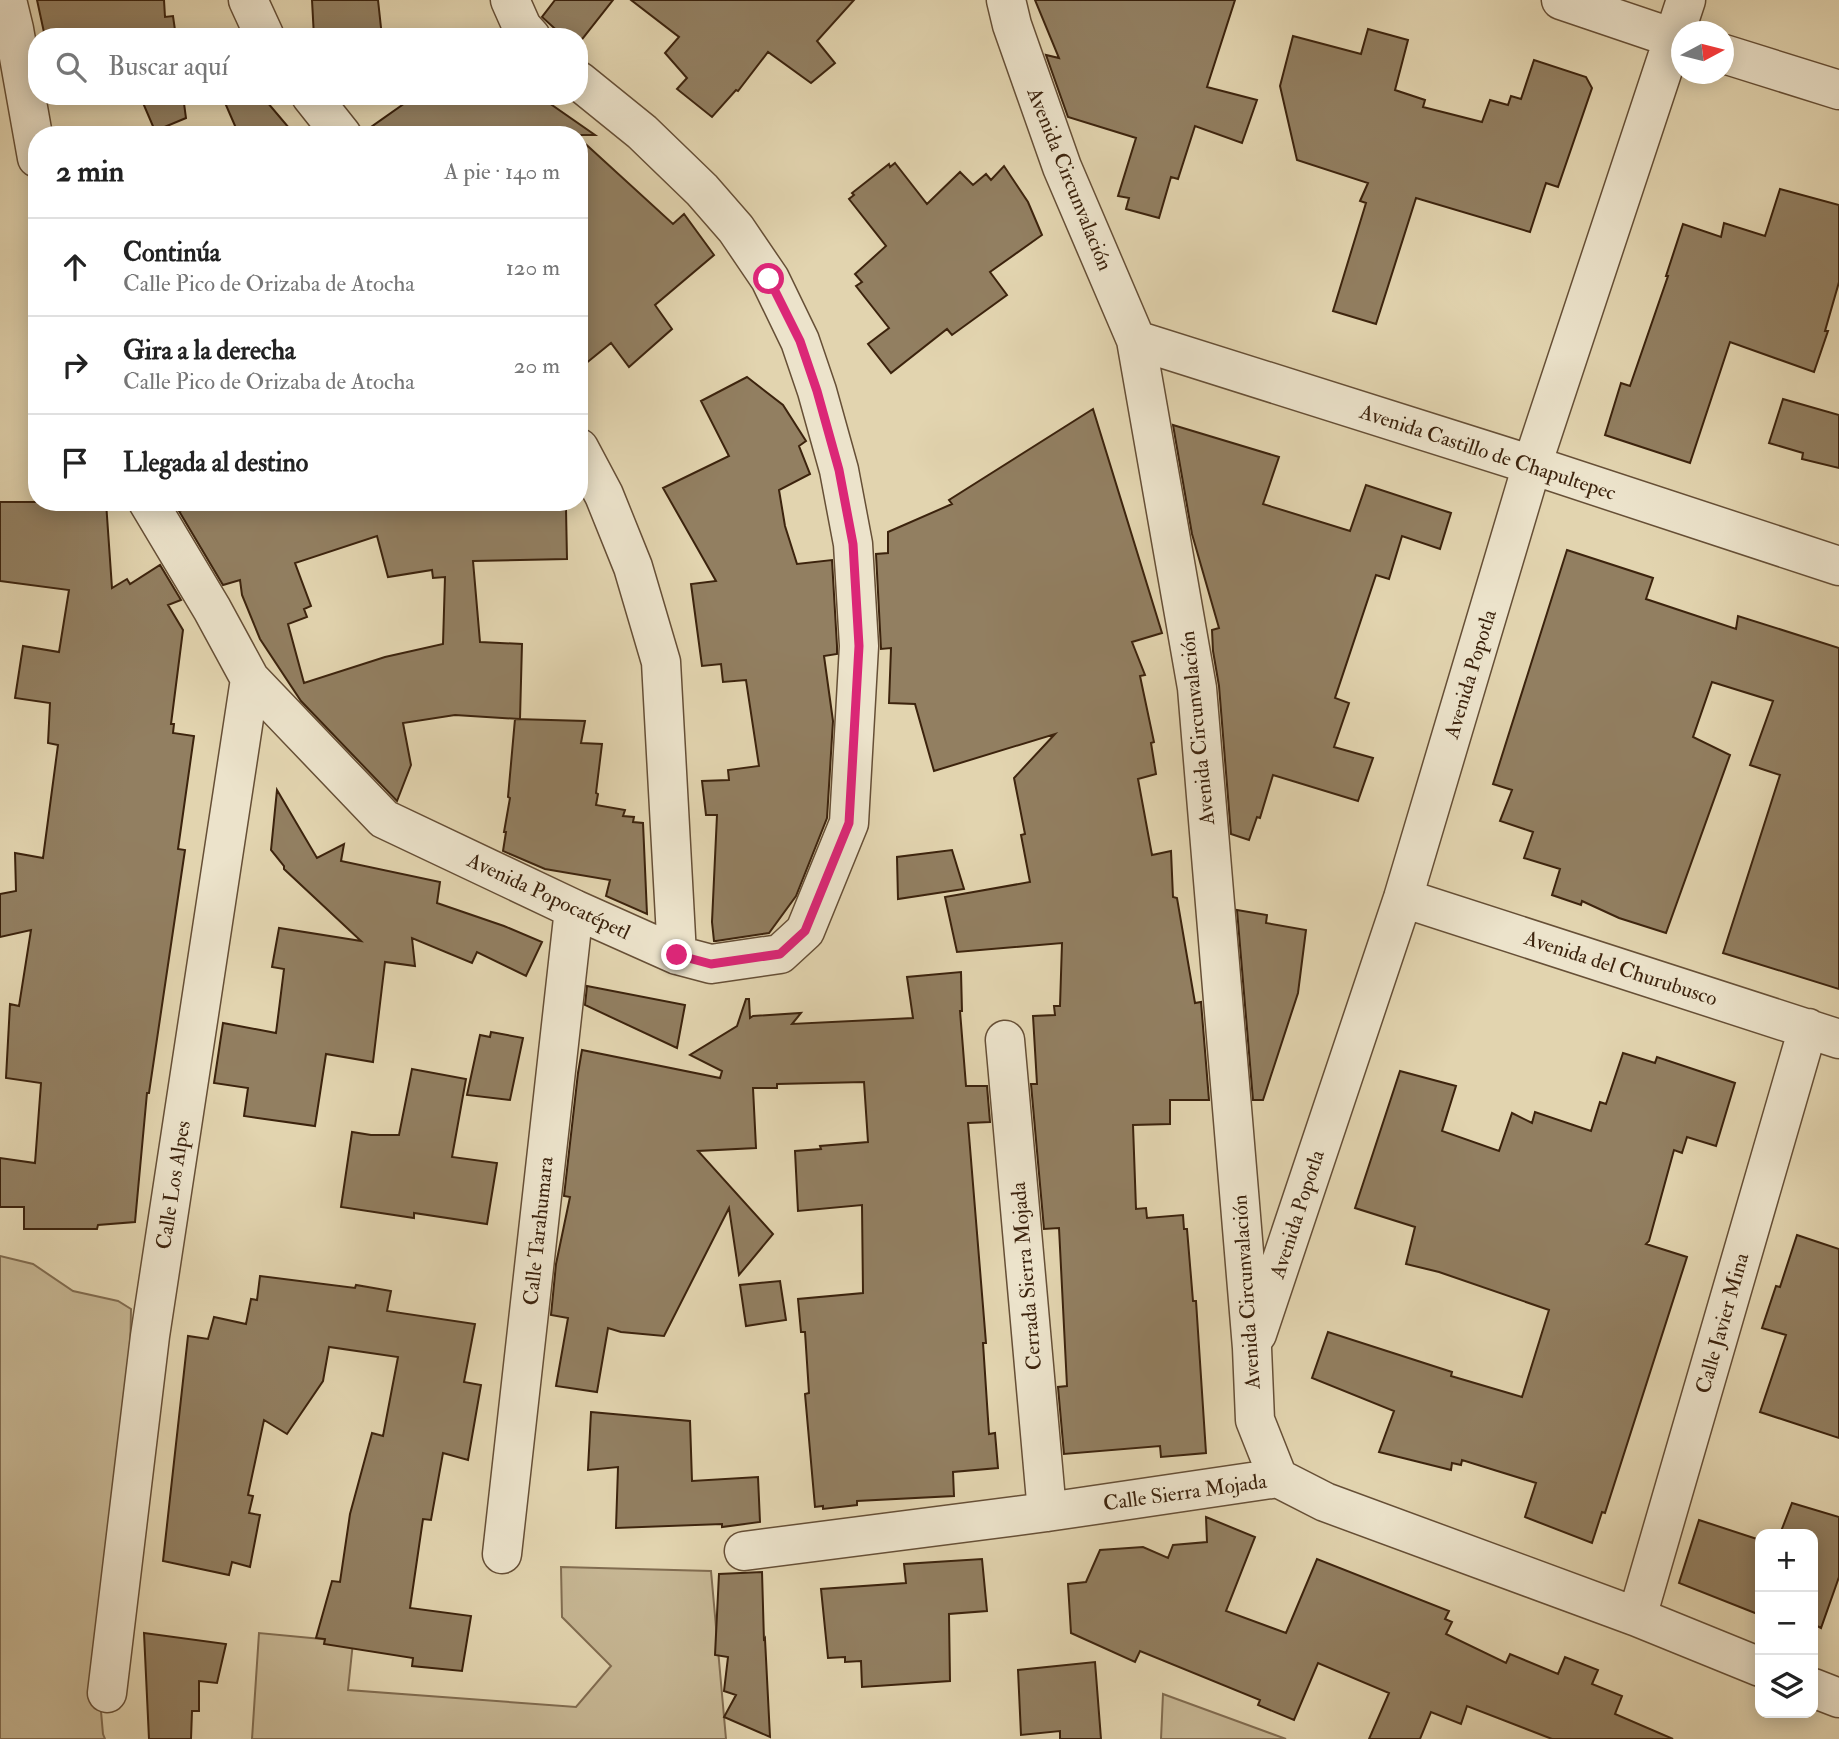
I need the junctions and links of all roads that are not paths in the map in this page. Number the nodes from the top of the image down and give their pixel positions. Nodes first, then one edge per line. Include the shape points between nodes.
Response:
1 (8, 0) edge
2 (248, 0) edge
3 (510, 0) edge
4 (1006, 0) edge
5 (1561, 0) edge
6 (1686, 0) edge
7 (1682, 21) edge
8 (261, 28) edge
9 (523, 28) edge
10 (1671, 38) edge
11 (1734, 57) edge
12 (1671, 60) edge
13 (588, 88) edge
14 (1839, 90) edge
15 (318, 105) edge
16 (31, 126) edge
17 (335, 126) edge
18 (1136, 340) junction
19 (588, 465) edge
20 (1532, 465) junction
21 (153, 511) edge
22 (1839, 566) edge
23 (250, 679) junction
24 (1403, 898) junction
25 (574, 909) junction
26 (677, 955) junction
27 (1824, 1034) edge
28 (1004, 1041) dead end
29 (1252, 1349) junction
30 (1278, 1478) junction
31 (1048, 1512) junction
32 (744, 1551) dead end
33 (502, 1554) dead end
34 (1636, 1617) junction
35 (1755, 1665) edge
36 (1818, 1690) edge
37 (107, 1693) dead end
38 (1839, 1698) edge

1 - 16 street
2 - 8 street
3 - 9 street
4 - 18 street, Avenida Circunvalación via 1062,167
5 - 10 street
6 - 7 street, Avenida Popotla
11 - 14 street
12 - 20 street, Avenida Popotla
13 - 26 street, Avenida Popocatépetl via 702,190 736,229 769,279 800,341 817,391 853,544 859,646 849,823 805,931 780,954 711,964
15 - 17 street
18 - 20 street, Avenida Castillo de Chapultepec
18 - 29 street, Avenida Circunvalación via 1197,688
19 - 26 street via 633,567 662,662
20 - 22 street, Avenida Castillo de Chapultepec
20 - 24 street, Avenida Popotla
21 - 23 street, Avenida Popocatépetl
23 - 25 street, Avenida Popocatépetl via 384,819
23 - 37 street, Calle Los Alpes via 150,1336
24 - 27 street, Avenida del Churubusco
24 - 29 street, Avenida Popotla
25 - 26 street, Avenida Popocatépetl
25 - 33 street, Calle Tarahumara
27 - 34 street, Calle Javier Mina
28 - 31 street, Cerrada Sierra Mojada
29 - 30 street, Avenida Circunvalación via 1255,1420
30 - 31 street, Calle Sierra Mojada
30 - 34 street, Calle Sierra Mojada via 1325,1502
31 - 32 street, Calle Sierra Mojada
34 - 35 street, Calle Sierra Mojada
36 - 38 street

